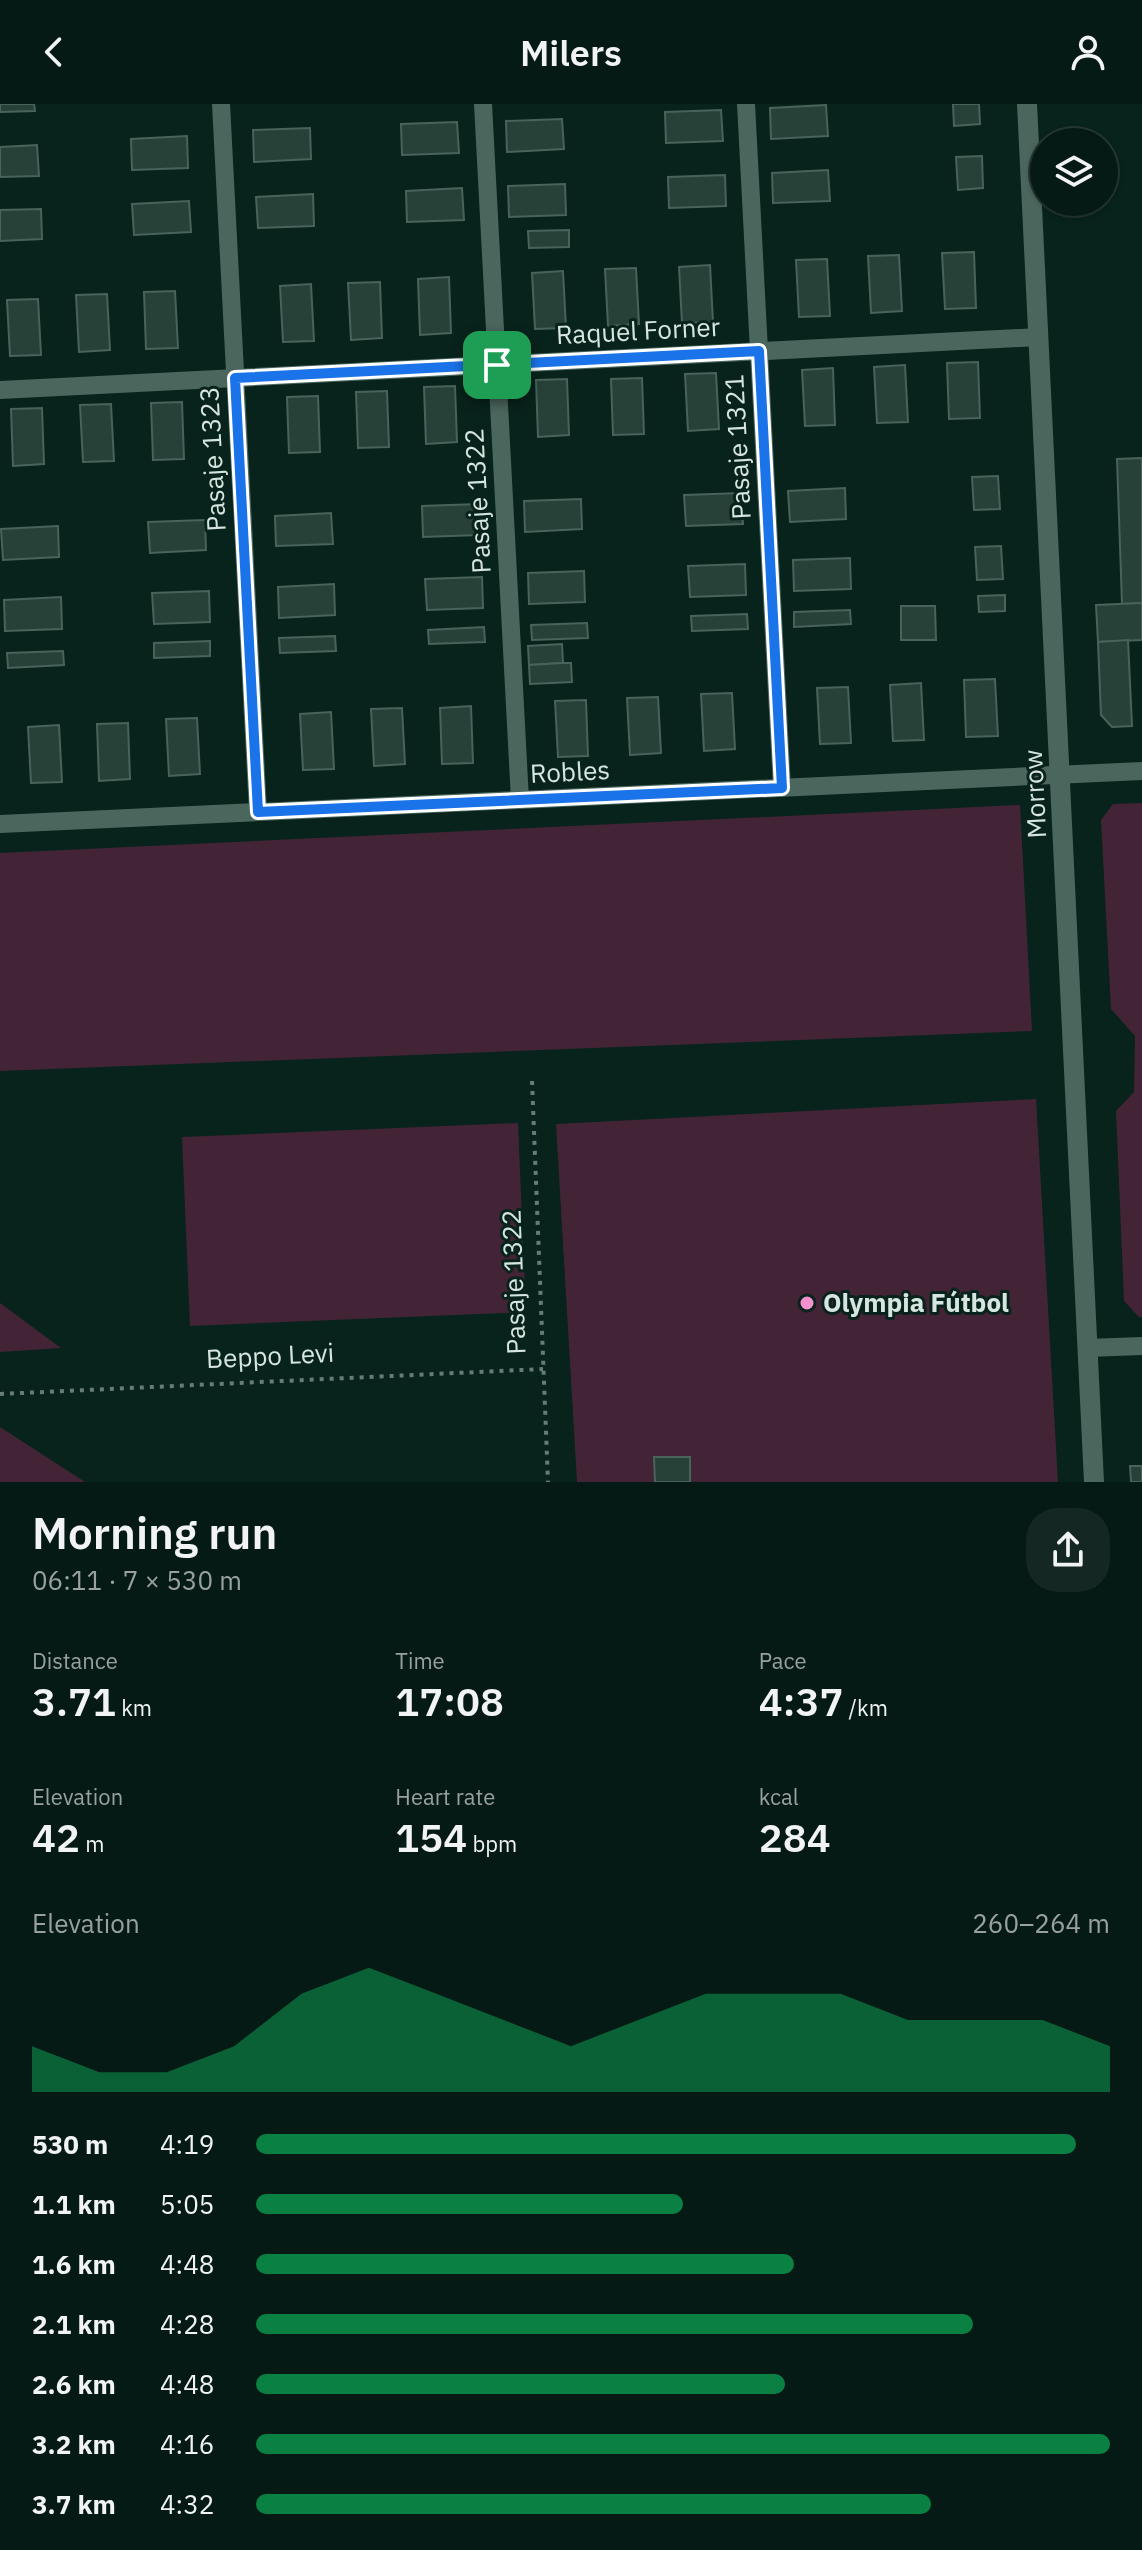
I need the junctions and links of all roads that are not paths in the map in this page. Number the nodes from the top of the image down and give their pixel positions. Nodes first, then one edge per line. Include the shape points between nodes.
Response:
1 (221, 104) edge
2 (483, 104) edge
3 (746, 104) edge
4 (1027, 104) edge
5 (1039, 337) junction
6 (759, 351) junction
7 (497, 365) junction
8 (235, 378) junction
9 (0, 390) edge
10 (1142, 771) edge
11 (1060, 775) junction
12 (782, 788) junction
13 (520, 800) junction
14 (258, 812) junction
15 (0, 824) edge
16 (1142, 1346) edge
17 (1087, 1348) junction
18 (1094, 1482) edge

1 - 8 street, Pasaje 1323
2 - 7 street, Pasaje 1322
3 - 6 street, Pasaje 1321
4 - 5 street, Morrow
5 - 6 street, Raquel Forner
5 - 11 street, Morrow
6 - 7 street, Raquel Forner
6 - 12 street, Pasaje 1321
7 - 8 street, Raquel Forner
7 - 13 street, Pasaje 1322
8 - 9 street, Raquel Forner
8 - 14 street, Pasaje 1323
10 - 11 street, Robles
11 - 12 street, Robles
11 - 17 street, Morrow
12 - 13 street, Robles
13 - 14 street, Robles
14 - 15 street, Robles
16 - 17 street
17 - 18 street, Morrow

